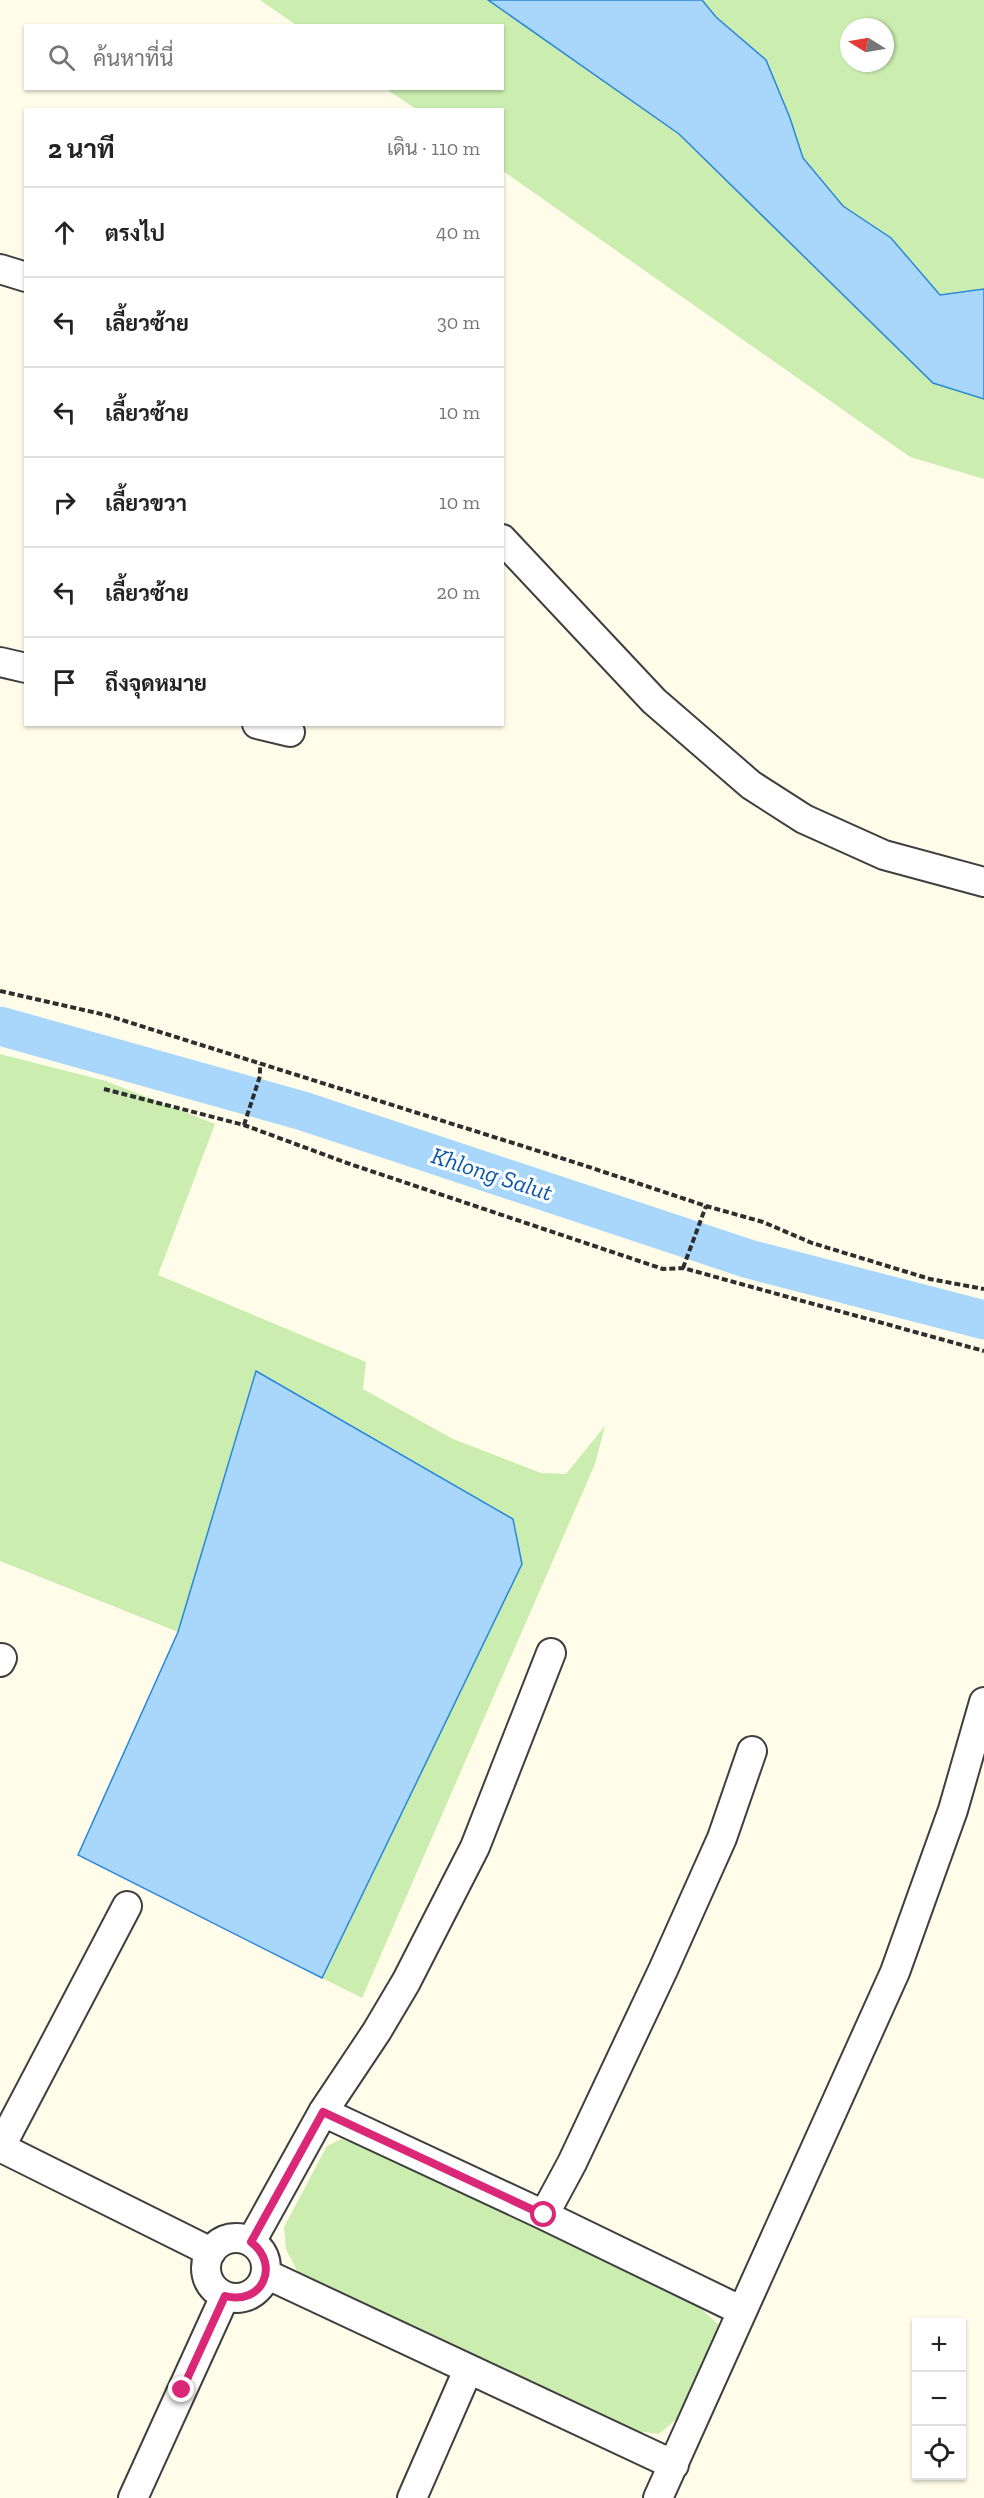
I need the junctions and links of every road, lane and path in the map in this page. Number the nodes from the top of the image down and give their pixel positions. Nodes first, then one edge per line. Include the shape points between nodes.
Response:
1 (0, 269) edge
2 (24, 276) edge
3 (504, 541) edge
4 (0, 662) edge
5 (24, 668) edge
6 (265, 726) edge
7 (290, 732) dead end
8 (984, 882) edge
9 (0, 991) edge
10 (260, 1064) junction
11 (104, 1089) dead end
12 (244, 1123) junction
13 (706, 1206) junction
14 (683, 1268) junction
15 (984, 1289) edge
16 (984, 1351) edge
17 (551, 1653) dead end
18 (984, 1702) edge
19 (752, 1750) dead end
20 (127, 1906) dead end
21 (323, 2112) junction
22 (0, 2148) edge
23 (544, 2215) junction
24 (251, 2242) junction
25 (211, 2252) junction
26 (266, 2274) junction
27 (225, 2296) junction
28 (742, 2311) junction
29 (468, 2370) junction
30 (674, 2465) junction
31 (133, 2498) edge
32 (412, 2498) edge
33 (658, 2498) edge

1 - 2 street
3 - 8 street via 654,701 751,785 804,819 884,855
4 - 5 street
6 - 7 street
9 - 10 path via 106,1015
10 - 12 path via 261,1076
10 - 13 path
11 - 12 path
12 - 14 path via 347,1163 663,1269
13 - 14 path
13 - 15 path via 763,1222 812,1243 930,1278
14 - 16 path
17 - 21 street via 475,1847 406,1982
18 - 28 street via 953,1810 895,1972
19 - 23 street via 722,1838 672,1950
20 - 22 street
21 - 23 street
21 - 24 street
22 - 25 street
23 - 28 street
24 - 25 street via 242,2238 225,2241
24 - 26 street via 263,2255
25 - 27 street via 206,2269 208,2278 211,2286
26 - 27 street via 250,2295
26 - 29 street
27 - 31 street
28 - 30 street
29 - 30 street
29 - 32 street
30 - 33 street

